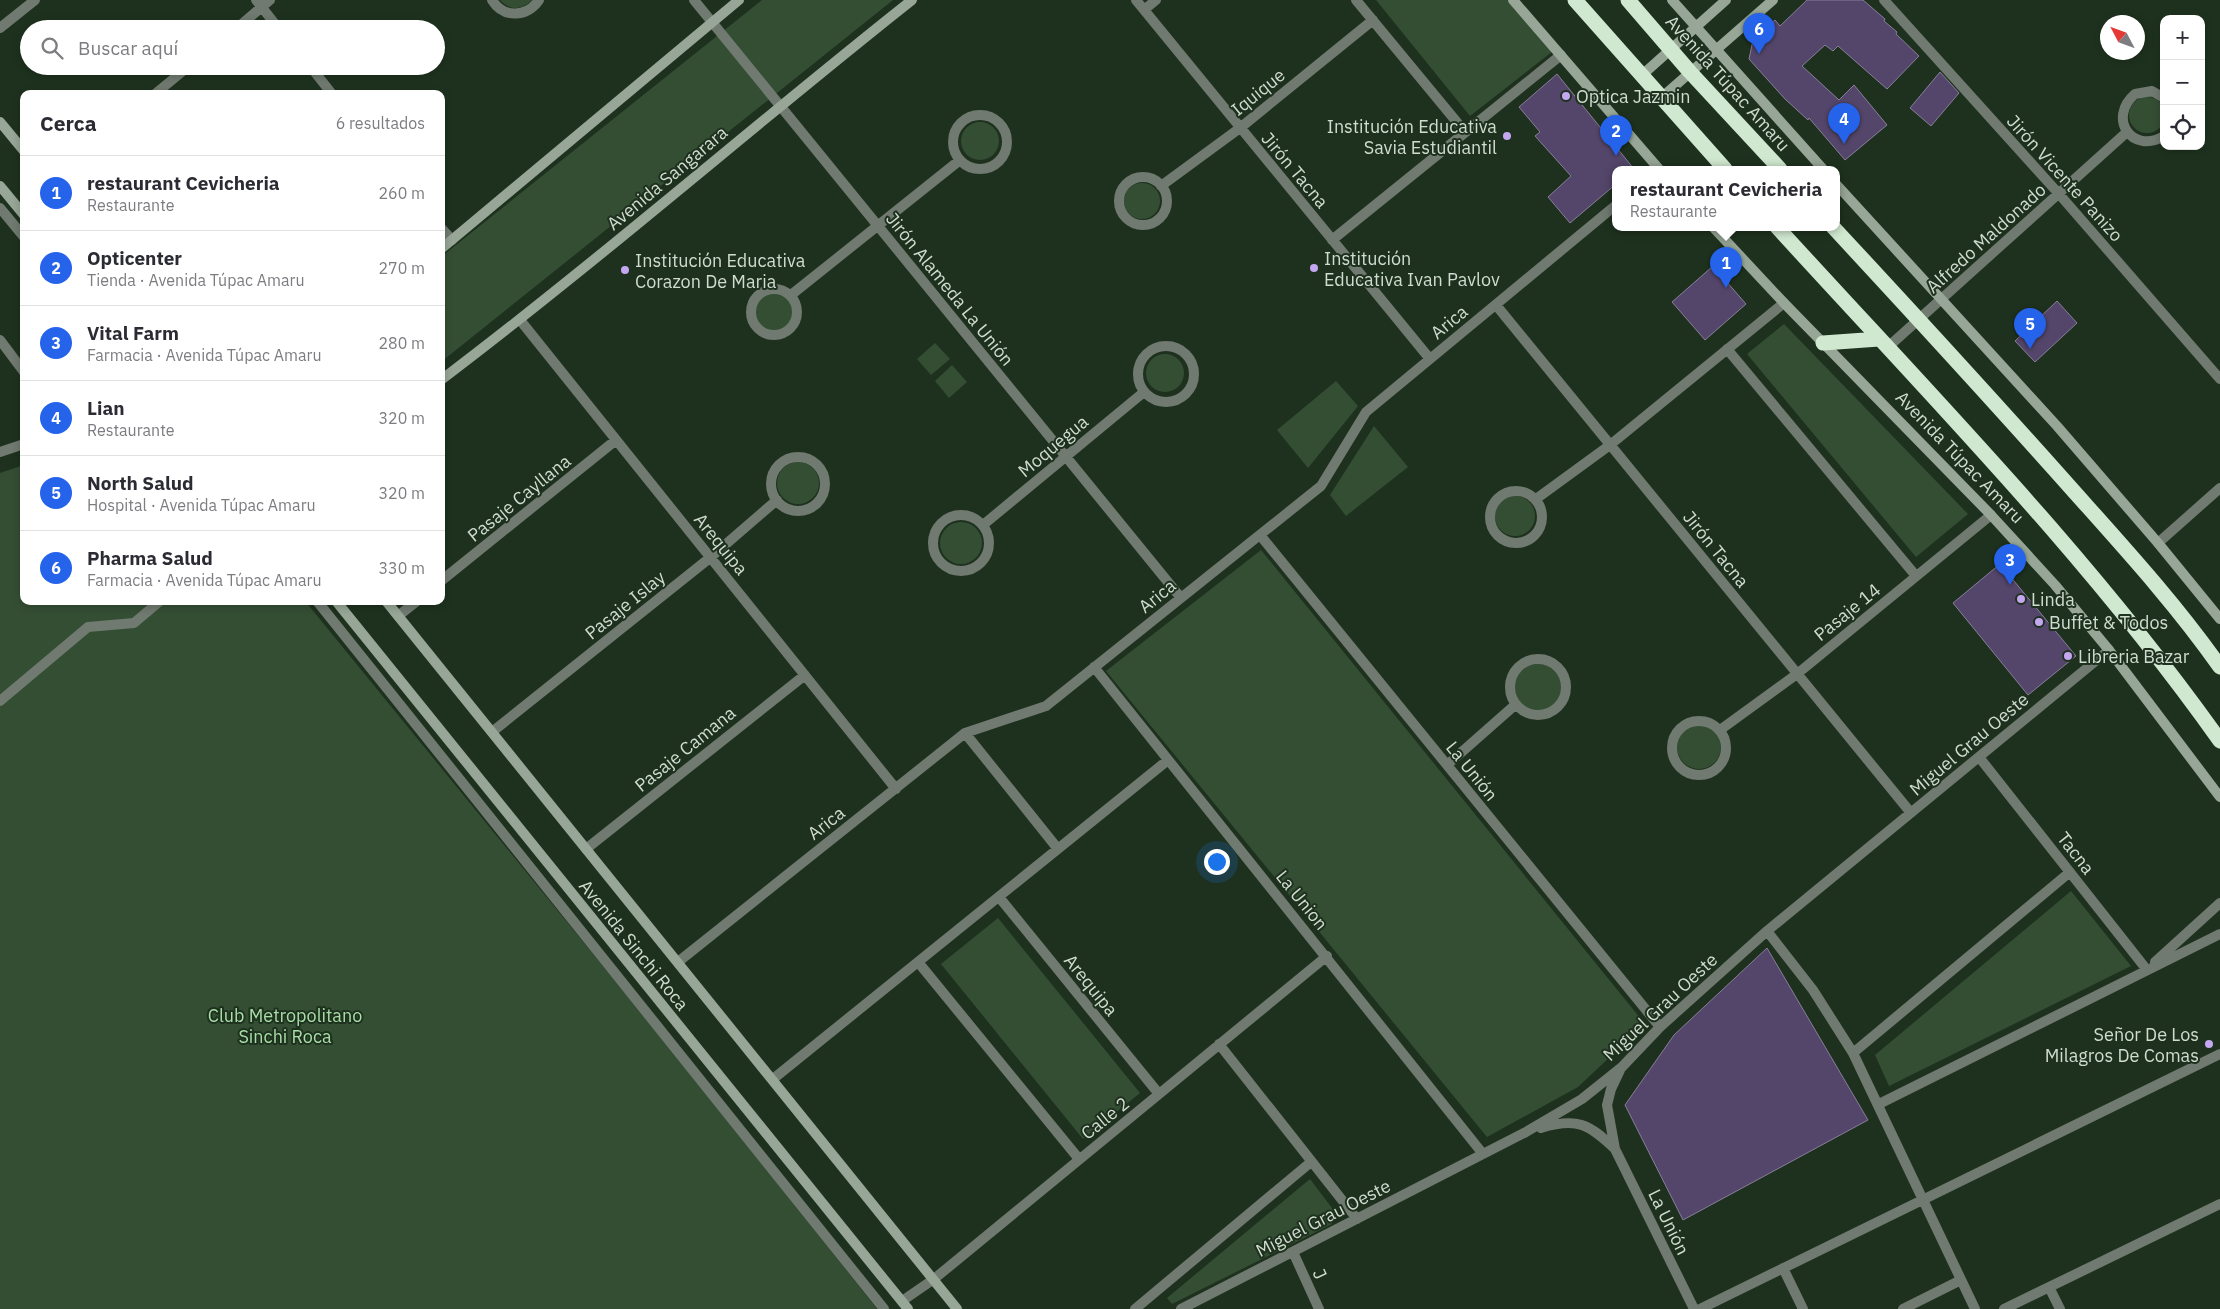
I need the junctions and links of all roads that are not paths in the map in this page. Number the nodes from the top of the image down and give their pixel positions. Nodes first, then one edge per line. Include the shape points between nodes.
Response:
1 (34, 0) edge
2 (270, 0) edge
3 (492, 0) edge
4 (539, 0) edge
5 (694, 0) edge
6 (739, 0) edge
7 (912, 0) edge
8 (1136, 0) edge
9 (1156, 0) edge
10 (1356, 0) edge
11 (1513, 0) edge
12 (1574, 0) edge
13 (1628, 0) edge
14 (1672, 0) edge
15 (1726, 0) edge
16 (1773, 0) edge
17 (1884, 0) edge
18 (259, 4) edge
19 (1144, 10) junction
20 (244, 20) edge
21 (272, 20) edge
22 (1374, 20) junction
23 (712, 22) junction
24 (1696, 27) junction
25 (0, 28) edge
26 (1671, 48) junction
27 (1715, 50) junction
28 (1561, 55) junction
29 (1690, 72) junction
30 (178, 75) edge
31 (317, 75) edge
32 (1641, 76) junction
33 (160, 90) edge
34 (329, 90) edge
35 (2160, 96) edge
36 (1661, 98) junction
37 (780, 105) junction
38 (0, 122) edge
39 (1240, 128) junction
40 (1465, 132) junction
41 (2127, 132) junction
42 (2160, 138) edge
43 (20, 146) edge
44 (960, 160) junction
45 (1656, 166) edge
46 (1722, 166) edge
47 (1777, 166) edge
48 (1820, 166) edge
49 (0, 186) edge
50 (1161, 186) junction
51 (1840, 188) edge
52 (2059, 194) junction
53 (0, 208) edge
54 (1612, 208) edge
55 (20, 210) edge
56 (877, 226) junction
57 (1717, 231) edge
58 (1781, 231) edge
59 (1837, 231) edge
60 (20, 232) edge
61 (445, 232) edge
62 (452, 240) junction
63 (1332, 240) junction
64 (445, 246) edge
65 (791, 295) junction
66 (1942, 300) junction
67 (1784, 303) junction
68 (1496, 305) junction
69 (520, 320) junction
70 (1920, 320) junction
71 (0, 340) edge
72 (1823, 343) junction
73 (1883, 343) junction
74 (1727, 349) junction
75 (1430, 359) junction
76 (20, 367) edge
77 (445, 377) edge
78 (2220, 379) edge
79 (1144, 392) junction
80 (616, 440) junction
81 (20, 445) edge
82 (1610, 445) junction
83 (0, 452) edge
84 (1066, 457) junction
85 (2220, 488) edge
86 (1536, 499) junction
87 (777, 500) junction
88 (1991, 515) junction
89 (983, 525) junction
90 (1260, 535) junction
91 (2158, 543) junction
92 (710, 557) junction
93 (1916, 576) junction
94 (445, 578) edge
95 (1181, 598) junction
96 (155, 605) edge
97 (320, 605) edge
98 (339, 605) edge
99 (389, 605) edge
100 (412, 605) edge
101 (398, 616) junction
102 (2220, 619) edge
103 (2109, 650) junction
104 (1094, 667) junction
105 (2220, 667) edge
106 (805, 674) junction
107 (1797, 674) junction
108 (0, 701) edge
109 (1515, 705) junction
110 (1720, 730) junction
111 (492, 732) junction
112 (965, 734) junction
113 (2220, 741) edge
114 (1979, 757) junction
115 (1168, 760) junction
116 (1446, 765) junction
117 (896, 789) junction
118 (2220, 797) edge
119 (1911, 813) junction
120 (514, 822) junction
121 (501, 831) junction
122 (586, 849) junction
123 (1058, 849) junction
124 (2070, 872) junction
125 (999, 897) junction
126 (2220, 903) edge
127 (1767, 931) junction
128 (2220, 934) edge
129 (1326, 956) junction
130 (678, 962) junction
131 (918, 962) junction
132 (2147, 970) junction
133 (1660, 1027) junction
134 (1219, 1044) junction
135 (1853, 1053) junction
136 (2220, 1054) edge
137 (1622, 1067) junction
138 (773, 1080) junction
139 (1159, 1094) junction
140 (1879, 1104) junction
141 (1526, 1132) junction
142 (1615, 1149) junction
143 (1483, 1154) junction
144 (1079, 1159) junction
145 (1312, 1162) junction
146 (1924, 1200) junction
147 (2220, 1204) edge
148 (1357, 1219) junction
149 (1292, 1252) junction
150 (1782, 1268) junction
151 (934, 1279) junction
152 (1961, 1280) junction
153 (2050, 1287) junction
154 (905, 1305) edge
155 (884, 1309) edge
156 (957, 1309) edge
157 (1135, 1309) edge
158 (1180, 1309) edge
159 (1319, 1309) edge
160 (1694, 1309) edge
161 (1700, 1309) edge
162 (1803, 1309) edge
163 (1904, 1309) edge
164 (1975, 1309) edge
165 (2004, 1309) edge
166 (2060, 1309) edge

1 - 25 street
2 - 18 street
3 - 4 street via 500,9 516,14 533,8
5 - 23 street, Jirón Alameda La Unión
6 - 23 street
7 - 37 street, Avenida Sangarara
8 - 19 street, Jirón Tacna
9 - 19 street
10 - 22 street
11 - 28 street
12 - 32 highway
13 - 26 highway, Avenida Túpac Amaru
14 - 24 street, Avenida Túpac Amaru
15 - 24 street
16 - 27 street
17 - 52 street, Jirón Vicente Panizo
18 - 20 street
18 - 21 street
19 - 39 street, Jirón Tacna
22 - 39 street, Iquique
22 - 40 street
23 - 37 street, Jirón Alameda La Unión
23 - 62 street
24 - 26 street
24 - 27 street, Avenida Túpac Amaru
26 - 29 highway, Avenida Túpac Amaru
26 - 32 street
27 - 29 street
27 - 48 street, Avenida Túpac Amaru
28 - 40 street
28 - 45 street
29 - 36 street
29 - 47 highway, Avenida Túpac Amaru
30 - 33 street
31 - 34 street
32 - 36 highway
35 - 41 street via 2152,91 2143,92 2128,100 2122,116
36 - 46 highway
37 - 56 street, Jirón Alameda La Unión
37 - 69 street, Avenida Sangarara
38 - 43 street
39 - 50 street, Iquique
39 - 63 street, Jirón Tacna
40 - 63 street
41 - 42 street via 2141,141
41 - 52 street, Alfredo Maldonado
44 - 44 street via 954,144 958,127 965,120 982,115 998,121 1007,136 1000,161 984,169
44 - 56 street
49 - 55 street
50 - 50 street via 1167,200 1166,208 1156,220 1142,225 1127,219 1119,205 1126,184 1133,179 1148,178
51 - 66 street
52 - 66 street, Alfredo Maldonado
52 - 78 street, Jirón Vicente Panizo
53 - 60 street
54 - 68 street, Arica
56 - 65 street
56 - 84 street, Jirón Alameda La Unión
57 - 67 street, Avenida Túpac Amaru
58 - 73 highway, Avenida Túpac Amaru
59 - 70 highway
61 - 62 street
62 - 64 street
63 - 75 street, Jirón Tacna
65 - 65 street via 796,302 797,317 789,330 766,334 754,325 750,310 762,291 778,288
66 - 70 street, Alfredo Maldonado
66 - 91 street
67 - 72 street, Avenida Túpac Amaru
67 - 74 street
68 - 75 street, Arica
68 - 82 street, Jirón Tacna
69 - 77 street, Avenida Sangarara
69 - 80 street, Arequipa
70 - 73 street, Alfredo Maldonado
70 - 105 highway via 2137,562
71 - 76 street
72 - 73 highway
72 - 88 street, Avenida Túpac Amaru
73 - 113 highway, Avenida Túpac Amaru via 2082,563 2184,690
74 - 82 street
74 - 93 street
75 - 90 street, Arica via 1366,412 1321,486
79 - 79 street via 1137,374 1143,357 1159,346 1168,345 1186,353 1194,369 1194,378 1185,395 1168,402 1150,398
79 - 84 street, Moquegua
80 - 92 street, Arequipa
80 - 94 street, Pasaje Cayllana
81 - 83 street
82 - 86 street
82 - 107 street, Jirón Tacna
84 - 89 street, Moquegua
84 - 95 street, Jirón Alameda La Unión
85 - 91 street
86 - 86 street via 1542,524 1532,538 1516,543 1500,537 1491,523 1490,514 1497,499 1512,491 1529,494
87 - 87 street via 771,484 783,461 801,456 817,463 825,479 825,488 817,504 801,511 783,507
87 - 92 street, Pasaje Islay
88 - 93 street, Pasaje 14
88 - 103 street, Avenida Túpac Amaru
89 - 89 street via 990,542 984,560 977,566 960,571 951,569 937,557 933,539 936,530 949,517 968,515
90 - 95 street, Arica
90 - 116 street, La Unión
91 - 102 street
92 - 106 street, Arequipa
92 - 111 street, Pasaje Islay
93 - 107 street, Pasaje 14
95 - 104 street, Arica
96 - 108 street via 134,623 88,627
97 - 121 street
98 - 120 street, Avenida Sinchi Roca
99 - 101 street, Avenida Sinchi Roca
100 - 101 street
101 - 111 street, Avenida Sinchi Roca
103 - 114 street, Miguel Grau Oeste
103 - 118 street, Avenida Túpac Amaru
104 - 112 street, Arica via 1046,706
104 - 115 street, La Union
106 - 117 street, Arequipa
106 - 122 street, Pasaje Camana
107 - 110 street, Pasaje 14
107 - 119 street, Jirón Tacna
109 - 109 street via 1509,687 1515,670 1522,664 1540,659 1549,661 1563,673 1566,692 1557,708 1540,716 1522,712
109 - 116 street
110 - 110 street via 1726,747 1721,763 1706,774 1689,773 1681,768 1672,744 1680,728 1705,721
111 - 122 street, Avenida Sinchi Roca
112 - 117 street, Arica
112 - 123 street
114 - 119 street, Miguel Grau Oeste
114 - 124 street, Tacna
115 - 123 street
115 - 129 street, La Union
116 - 133 street, La Unión
117 - 130 street, Arica
119 - 127 street, Miguel Grau Oeste
120 - 121 street
120 - 154 street, Avenida Sinchi Roca
121 - 155 street
122 - 130 street, Avenida Sinchi Roca
123 - 125 street
124 - 132 street, Tacna
124 - 135 street
125 - 131 street
125 - 139 street, Arequipa
126 - 132 street
127 - 133 street, Miguel Grau Oeste
127 - 135 street via 1813,990
128 - 132 street
129 - 134 street, Calle 2
129 - 143 street, La Union
130 - 138 street, Avenida Sinchi Roca
131 - 138 street
131 - 144 street
132 - 140 street
133 - 137 street, Miguel Grau Oeste
134 - 139 street, Calle 2
134 - 145 street
135 - 140 street
136 - 146 street
137 - 141 street, Miguel Grau Oeste via 1582,1099
137 - 142 street, La Unión via 1607,1105
138 - 151 street, Avenida Sinchi Roca
139 - 144 street, Calle 2
140 - 146 street
141 - 142 street, La Unión via 1559,1123 1578,1122 1595,1130
141 - 143 street, Miguel Grau Oeste
142 - 160 street, La Unión
143 - 148 street, Miguel Grau Oeste
144 - 151 street, Calle 2
145 - 148 street
145 - 157 street
146 - 150 street
146 - 152 street
147 - 153 street
148 - 149 street, Miguel Grau Oeste
149 - 158 street, Miguel Grau Oeste
149 - 159 street, J
150 - 161 street
150 - 162 street
151 - 154 street, Calle 2
151 - 156 street, Avenida Sinchi Roca
152 - 163 street
152 - 164 street
153 - 165 street
153 - 166 street

